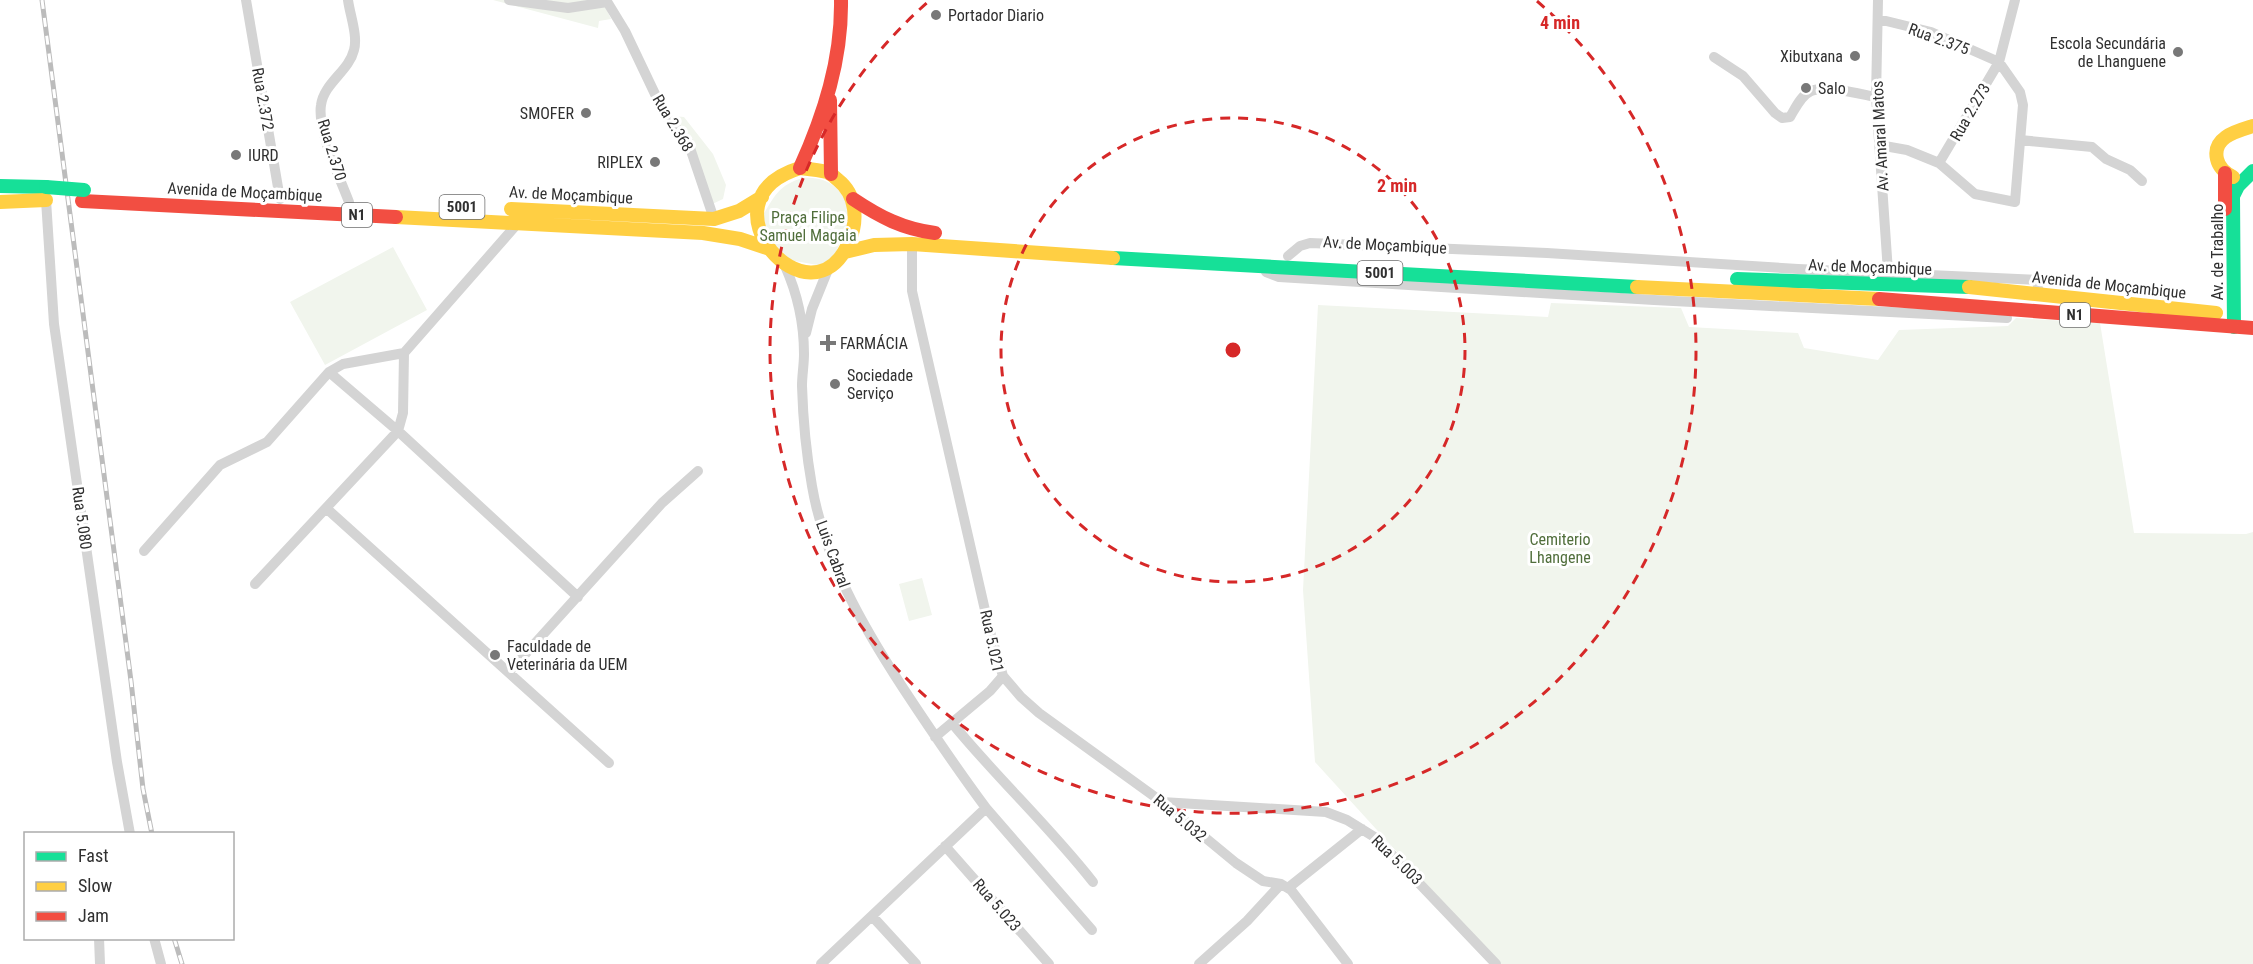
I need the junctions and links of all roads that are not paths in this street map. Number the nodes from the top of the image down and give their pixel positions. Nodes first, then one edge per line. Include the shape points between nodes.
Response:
1 (246, 0) edge
2 (348, 0) edge
3 (509, 0) edge
4 (841, 0) edge
5 (1878, 0) edge
6 (2015, 0) edge
7 (606, 1) edge
8 (1878, 19) junction
9 (1714, 57) dead end
10 (1999, 62) junction
11 (830, 85) junction
12 (1876, 97) junction
13 (2253, 126) edge
14 (2237, 132) junction
15 (2020, 140) junction
16 (2253, 140) edge
17 (1879, 145) junction
18 (1939, 163) junction
19 (800, 168) junction
20 (2225, 173) junction
21 (2251, 173) edge
22 (831, 174) junction
23 (2142, 181) dead end
24 (0, 186) edge
25 (158, 193) joint
26 (46, 194) junction
27 (83, 195) junction
28 (762, 197) junction
29 (280, 199) junction
30 (853, 199) junction
31 (0, 202) edge
32 (349, 202) junction
33 (714, 219) junction
34 (518, 223) junction
35 (633, 230) joint
36 (912, 244) junction
37 (770, 249) junction
38 (844, 252) junction
39 (1288, 256) junction
40 (785, 266) junction
41 (1257, 266) junction
42 (829, 267) junction
43 (1888, 272) junction
44 (1980, 287) joint
45 (2039, 294) junction
46 (1916, 301) joint
47 (2051, 313) junction
48 (2253, 315) edge
49 (2229, 320) junction
50 (2253, 328) edge
51 (804, 348) junction
52 (404, 353) junction
53 (329, 372) junction
54 (398, 431) junction
55 (698, 471) dead end
56 (326, 508) junction
57 (144, 551) dead end
58 (255, 584) dead end
59 (578, 597) junction
60 (509, 672) junction
61 (1003, 676) junction
62 (952, 723) junction
63 (935, 737) junction
64 (609, 763) dead end
65 (1162, 802) junction
66 (986, 808) junction
67 (1362, 829) junction
68 (129, 830) edge
69 (945, 846) junction
70 (1094, 882) dead end
71 (1285, 886) junction
72 (872, 916) junction
73 (1092, 930) dead end
74 (99, 940) edge
75 (154, 940) edge
76 (100, 964) edge
77 (161, 964) edge
78 (821, 964) edge
79 (916, 964) edge
80 (1049, 964) edge
81 (1199, 964) edge
82 (1348, 964) edge
83 (1496, 964) edge

1 - 29 street, Rua 2.372
2 - 32 street, Rua 2.370 via 354,51 326,90 321,122
3 - 7 street via 568,8
4 - 11 main road via 842,22
5 - 8 street, Av. Amaral Matos
6 - 10 street, Rua 2.273
7 - 33 street, Rua 2.368 via 625,31 665,115 688,142
8 - 10 street, Rua 2.375 via 1931,33
8 - 12 street, Av. Amaral Matos
9 - 12 street via 1743,76 1782,118 1790,117 1811,91
10 - 15 street via 2020,92
10 - 18 street, Rua 2.273
11 - 19 main road
11 - 22 main road
12 - 17 street, Av. Amaral Matos
13 - 14 main road
14 - 16 main road
14 - 20 main road via 2219,142 2216,154
15 - 18 street via 2015,202 1975,194
15 - 23 street via 2092,147
17 - 18 street via 1907,150
17 - 43 street, Av. Amaral Matos
19 - 22 main road
19 - 28 main road, Av. de Moçambique / 5001 via 784,173
20 - 21 main road, Av. de Trabalho via 2235,177
20 - 49 main road
21 - 49 main road, Av. de Trabalho via 2234,196
22 - 30 main road via 844,184
24 - 26 main road, Avenida de Moçambique / N1
25 - 27 main road, Avenida de Moçambique / N1
25 - 29 main road, Av. de Moçambique / 5001
26 - 27 main road, Avenida de Moçambique / N1
26 - 31 main road, Avenida de Moçambique / N1
26 - 68 street, Rua 5.080 via 54,324
27 - 34 main road, Avenida de Moçambique / N1
28 - 33 main road, Av. de Moçambique / 5001 via 739,211
28 - 37 main road via 758,225
29 - 32 main road, Av. de Moçambique / 5001
30 - 38 main road via 856,227
30 - 39 main road, Av. de Moçambique / 5001 via 891,224 914,231 1100,247
32 - 33 main road, Av. de Moçambique / 5001
34 - 35 main road, Avenida de Moçambique / N1
34 - 52 street
35 - 37 main road, Av. de Moçambique via 723,236
36 - 38 main road, Av. de Moçambique / 5001 via 874,245
36 - 41 main road, Av. de Moçambique / 5001
36 - 61 street, Rua 5.021 via 912,291
37 - 40 main road
38 - 42 main road
39 - 43 street via 1300,246 1327,243
39 - 44 main road, Av. de Moçambique / 5001 via 1686,278
40 - 42 main road via 807,272
40 - 51 street, Luis Cabral via 801,309
41 - 46 main road, Av. de Moçambique / 5001
41 - 47 street via 1279,277 1654,300 2004,318
42 - 51 street, Luis Cabral via 812,309
43 - 45 street via 2037,280
44 - 45 main road, Avenida de Moçambique / N1
45 - 49 main road, Avenida de Moçambique / N1
46 - 47 main road, Avenida de Moçambique / N1
47 - 49 main road, Avenida de Moçambique / N1
48 - 49 main road, N1
49 - 50 main road, N1
51 - 63 street, Luis Cabral via 803,424 818,515 835,566 871,638
52 - 53 street via 343,364
52 - 54 street via 403,413
53 - 54 street
53 - 57 street via 267,442 220,465
54 - 56 street
54 - 59 street
55 - 59 street via 662,503
56 - 58 street
56 - 60 street
59 - 60 street
60 - 64 street
61 - 62 street, Rua 5.021
61 - 65 street, Rua 5.032 via 1021,697
62 - 63 street, Rua 5.021
62 - 70 street
63 - 66 street
65 - 67 street, Rua 5.003 via 1326,812
65 - 71 street, Rua 5.032 via 1252,874
66 - 69 street
66 - 73 street
67 - 71 street
67 - 83 street, Rua 5.003 via 1409,871
69 - 72 street
69 - 80 street, Rua 5.023
71 - 81 street
71 - 82 street
72 - 78 street
72 - 79 street
74 - 76 street
75 - 77 street

